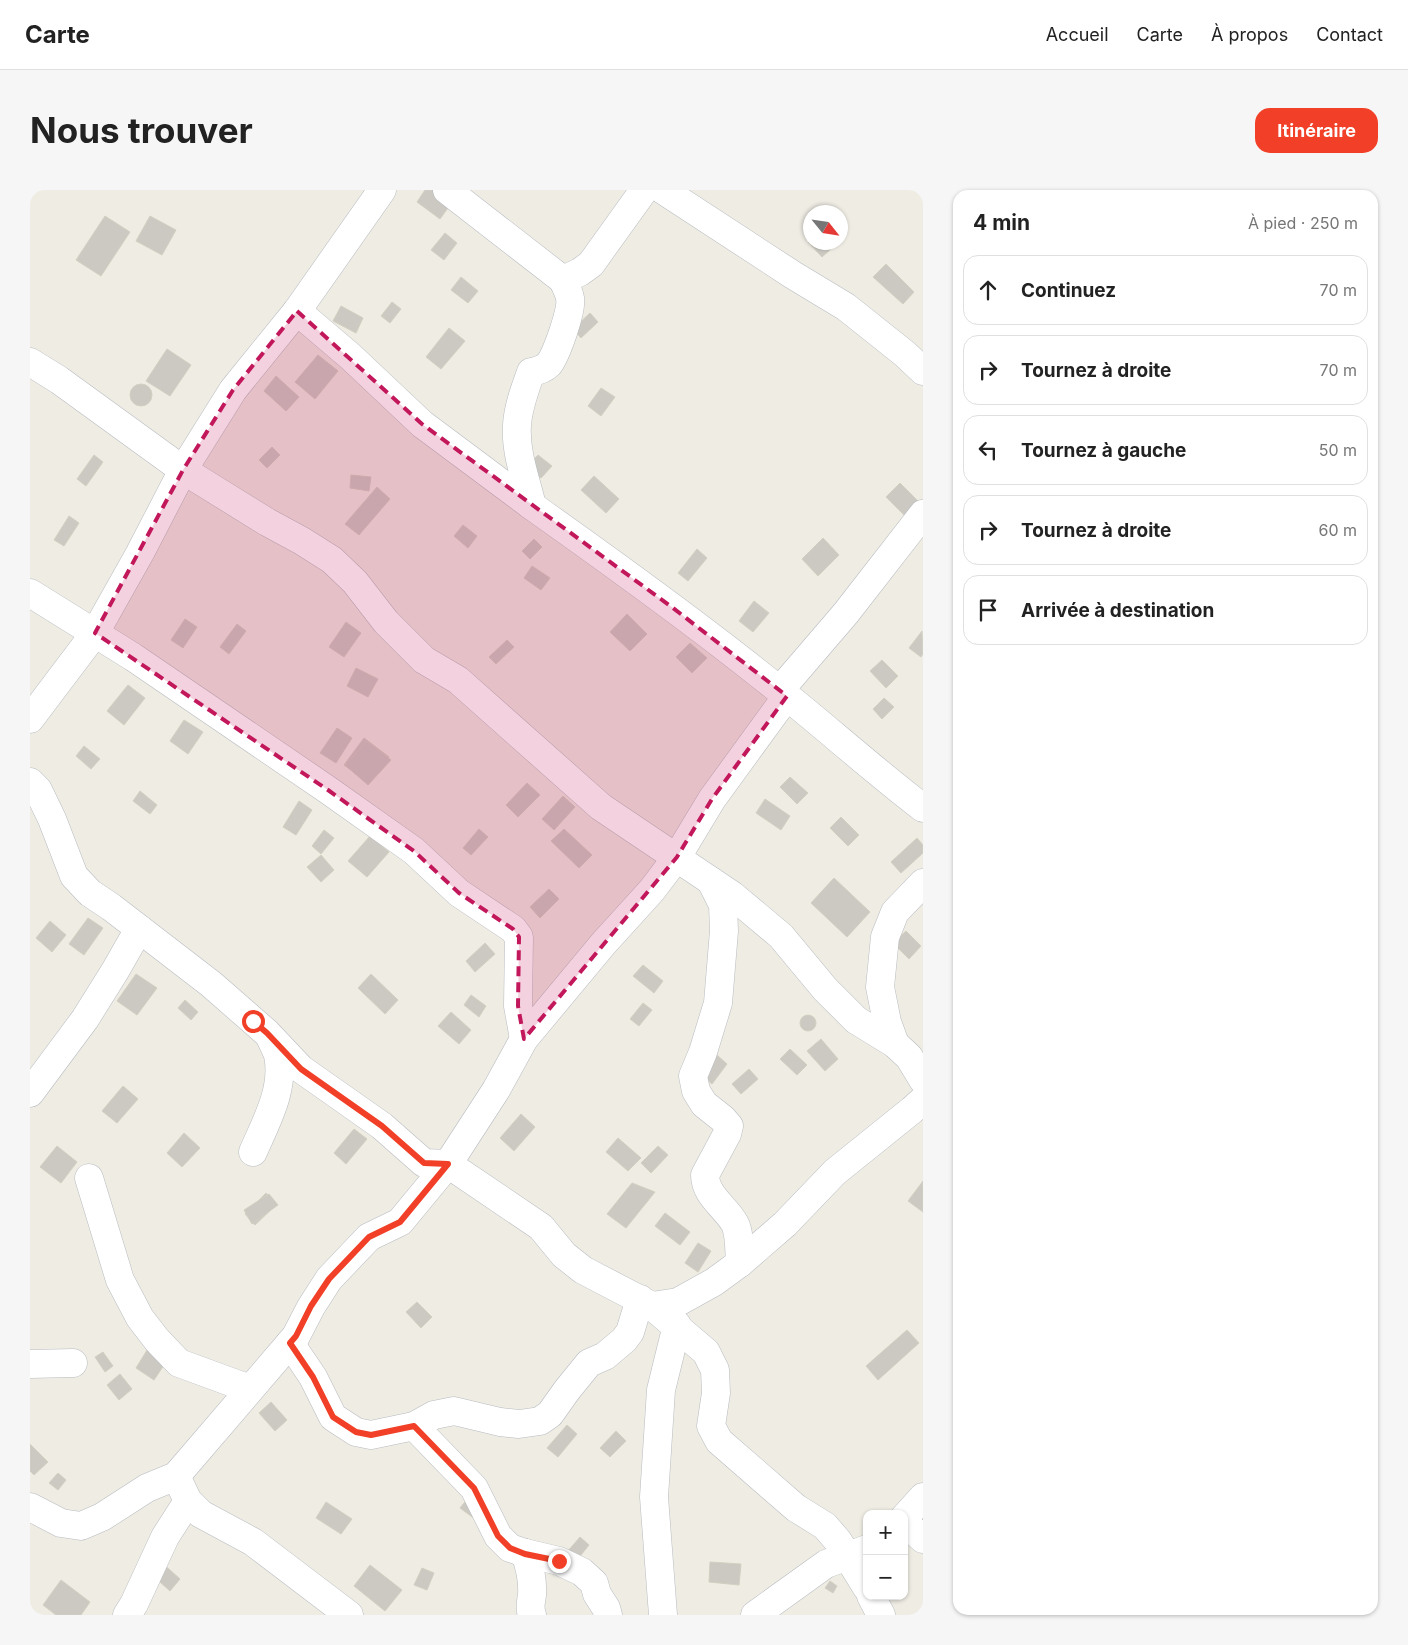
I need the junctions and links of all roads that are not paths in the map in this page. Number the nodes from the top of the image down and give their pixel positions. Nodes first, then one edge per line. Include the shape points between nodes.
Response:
1 (382, 190) edge
2 (447, 190) edge
3 (644, 190) edge
4 (663, 190) edge
5 (563, 280) junction
6 (297, 311) junction
7 (30, 362) edge
8 (923, 371) edge
9 (183, 470) junction
10 (532, 506) junction
11 (923, 514) edge
12 (30, 593) edge
13 (95, 633) junction
14 (783, 693) junction
15 (30, 719) edge
16 (30, 782) edge
17 (923, 808) edge
18 (677, 857) junction
19 (710, 881) junction
20 (923, 883) edge
21 (139, 929) junction
22 (269, 1035) junction
23 (524, 1039) junction
24 (895, 1044) junction
25 (922, 1082) edge
26 (30, 1093) edge
27 (253, 1152) dead end
28 (448, 1164) junction
29 (89, 1178) dead end
30 (740, 1263) junction
31 (646, 1302) junction
32 (677, 1326) junction
33 (290, 1343) junction
34 (73, 1363) dead end
35 (30, 1364) edge
36 (250, 1389) junction
37 (414, 1426) junction
38 (176, 1476) junction
39 (923, 1497) edge
40 (188, 1501) junction
41 (30, 1507) edge
42 (908, 1515) edge
43 (908, 1524) edge
44 (923, 1539) edge
45 (858, 1552) edge
46 (525, 1554) junction
47 (863, 1572) edge
48 (873, 1600) edge
49 (333, 1610) edge
50 (127, 1615) edge
51 (532, 1615) edge
52 (608, 1615) edge
53 (663, 1615) edge
54 (755, 1615) edge
55 (881, 1615) edge

1 - 6 street
2 - 5 street
3 - 5 street via 591,264
4 - 8 street via 846,307
5 - 10 street via 571,299 568,315 548,364 540,371 531,372 517,424 517,442
6 - 9 street via 234,390
6 - 10 street via 422,424
7 - 9 street
9 - 13 street
9 - 18 street via 332,560 424,660 458,680 601,807
10 - 14 street
11 - 14 street
12 - 13 street
13 - 15 street
13 - 23 street via 328,790 414,851 459,893 513,929 519,937 518,1006
14 - 17 street
14 - 18 street
16 - 21 street via 38,790 52,819 74,876 90,893
18 - 19 street
18 - 23 street
19 - 24 street via 781,936 856,1020
19 - 30 street via 723,905 718,1003 693,1076 696,1091 704,1104 728,1126 705,1175 705,1182 712,1196 727,1210 737,1226
20 - 24 street via 895,912 885,937 880,987
21 - 22 street via 211,984
21 - 26 street via 86,1019
22 - 27 street via 278,1054 279,1079 276,1099
22 - 28 street via 301,1069 382,1126 424,1163
23 - 28 street via 496,1090
24 - 25 street via 909,1057
25 - 30 street via 912,1110 835,1172 785,1224
28 - 31 street via 541,1227 564,1255 584,1270
28 - 33 street via 400,1222 369,1237 329,1279
29 - 36 street via 120,1280 156,1340 179,1363
30 - 31 street via 678,1302
31 - 32 street
31 - 37 street via 624,1340 605,1356 589,1363 550,1414 540,1421 500,1422 454,1411 434,1415
32 - 45 street via 706,1352 715,1370 716,1393 711,1426 719,1441 796,1508 825,1526 838,1541
32 - 53 street via 661,1390 654,1497
33 - 36 street
33 - 37 street via 313,1377 333,1417 356,1432 371,1435
34 - 35 street
36 - 38 street
37 - 46 street via 474,1488 498,1536 510,1548
38 - 40 street
38 - 41 street via 146,1488 102,1517 81,1526 61,1523
39 - 42 street
40 - 49 street via 201,1514 253,1542
40 - 50 street via 165,1537
43 - 44 street
45 - 47 street
45 - 54 street via 826,1564
46 - 51 street via 532,1570
46 - 52 street via 559,1561 582,1572 594,1583
48 - 55 street

